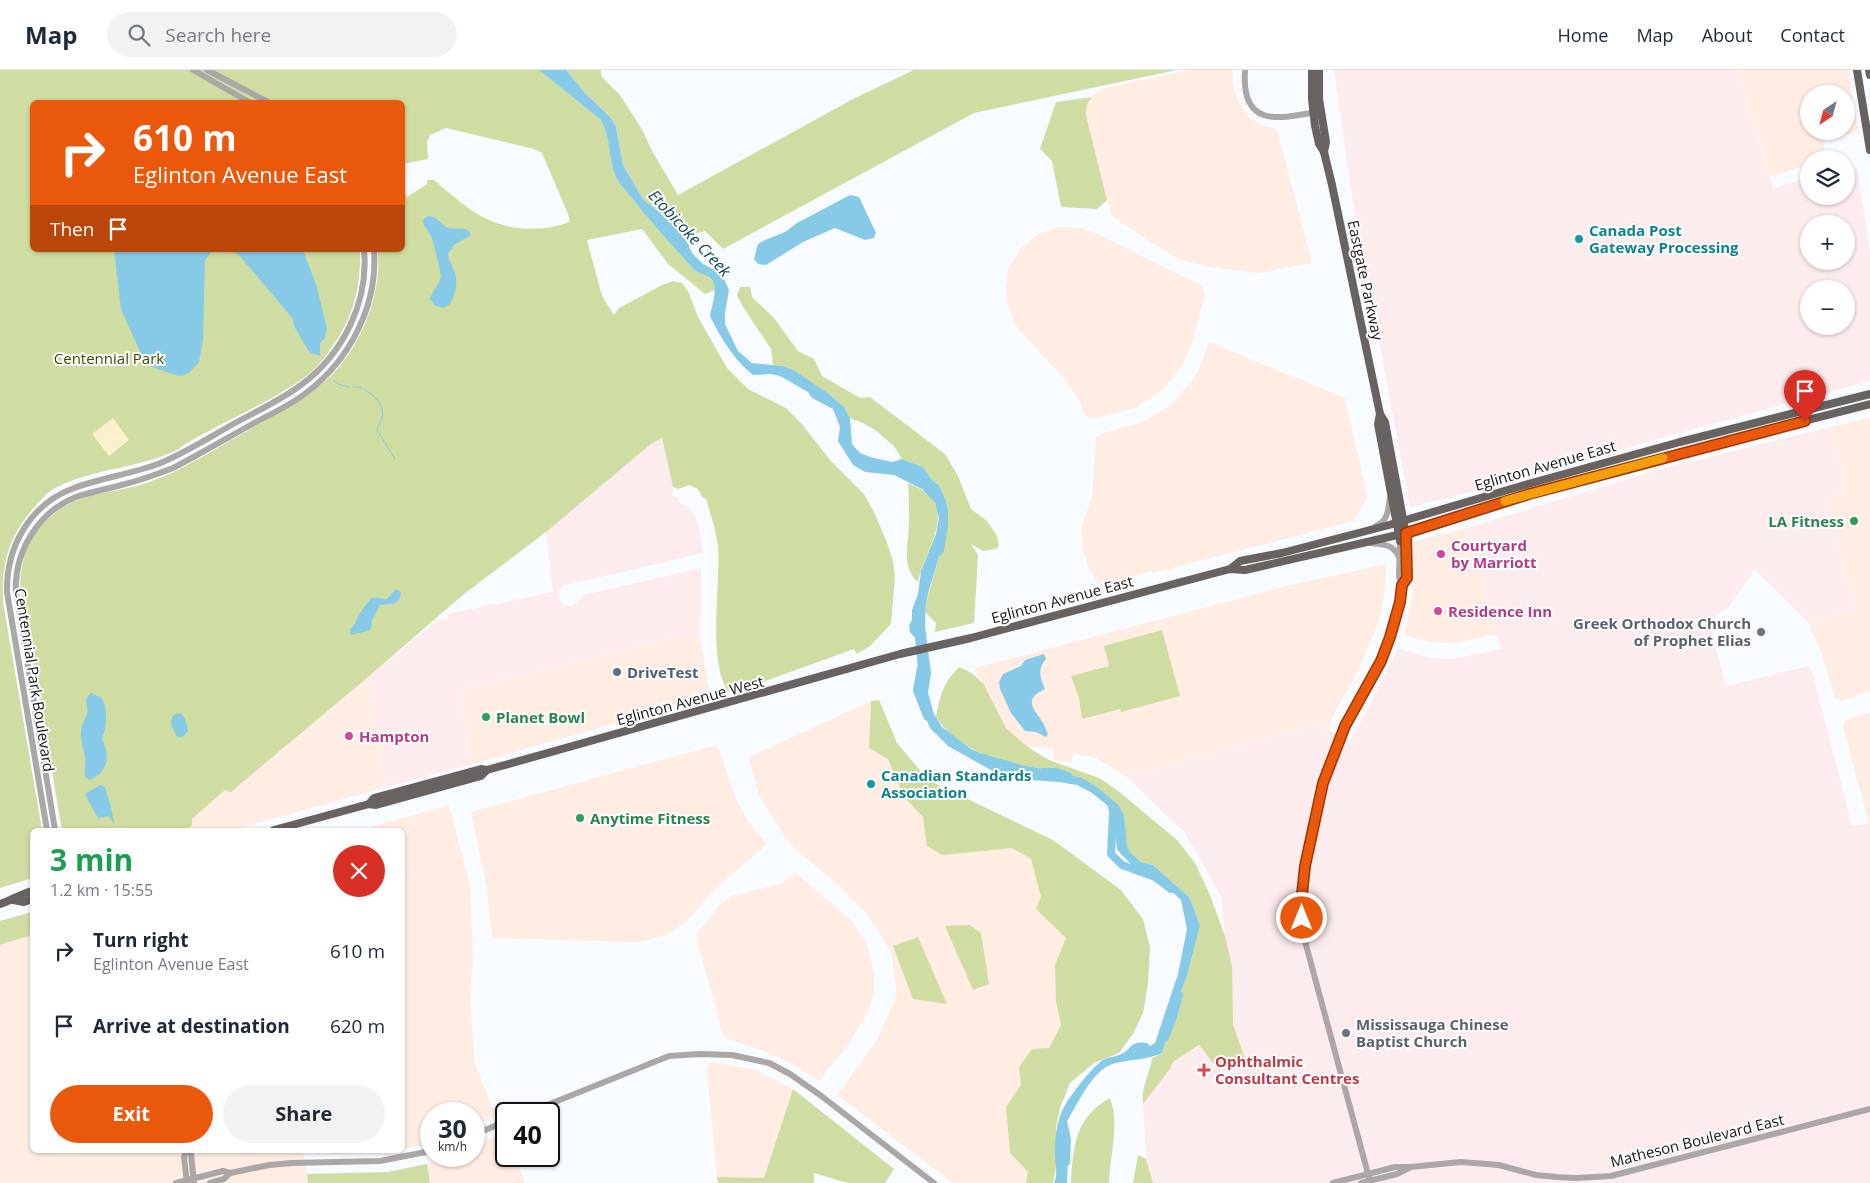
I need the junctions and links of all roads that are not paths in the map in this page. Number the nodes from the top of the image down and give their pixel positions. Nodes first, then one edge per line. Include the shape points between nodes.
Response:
1 (193, 70) edge
2 (207, 70) edge
3 (1245, 70) edge
4 (1312, 70) edge
5 (1319, 70) edge
6 (1858, 70) edge
7 (1869, 70) edge
8 (1870, 75) edge
9 (246, 100) edge
10 (264, 100) edge
11 (1317, 112) junction
12 (1870, 150) edge
13 (364, 252) edge
14 (374, 252) edge
15 (1870, 394) edge
16 (1870, 404) edge
17 (1380, 414) junction
18 (1391, 493) junction
19 (1400, 521) junction
20 (1364, 531) junction
21 (1403, 537) junction
22 (1364, 543) junction
23 (1400, 560) junction
24 (1230, 569) junction
25 (1402, 585) junction
26 (900, 654) joint
27 (29, 672) junction
28 (20, 674) junction
29 (47, 828) edge
30 (55, 828) edge
31 (281, 828) edge
32 (30, 892) edge
33 (13, 900) junction
34 (30, 900) edge
35 (0, 904) edge
36 (554, 1102) edge
37 (1870, 1109) edge
38 (185, 1153) edge
39 (190, 1153) edge
40 (420, 1153) edge
41 (1410, 1167) junction
42 (230, 1173) junction
43 (1368, 1173) junction
44 (194, 1181) edge
45 (1370, 1181) junction
46 (187, 1182) edge
47 (176, 1183) edge
48 (210, 1183) edge
49 (934, 1183) edge
50 (1333, 1183) edge
51 (1361, 1183) edge

1 - 9 street
2 - 10 street
3 - 11 street via 1245,95 1259,112 1280,118
4 - 11 main road, Eastgate Parkway
5 - 11 main road, Eastgate Parkway
6 - 12 main road
7 - 8 main road
11 - 17 main road, Eastgate Parkway via 1326,142 1324,152
13 - 28 street, Centennial Park Boulevard via 363,282 353,320 328,360 300,386 170,459 64,492 29,520 13,550 6,582
14 - 27 street, Centennial Park Boulevard via 371,294 357,333 334,367 306,393 172,468 75,498 52,511 35,528 22,553 16,586
15 - 19 main road, Eglinton Avenue East via 1676,443
16 - 21 main road, Eglinton Avenue East via 1529,494
17 - 18 main road, Eastgate Parkway via 1378,424
17 - 19 main road, Eastgate Parkway via 1385,422
18 - 19 main road, Eastgate Parkway
18 - 20 street via 1389,511 1384,520
19 - 20 main road, Eglinton Avenue East
19 - 21 main road, Eastgate Parkway
20 - 24 main road, Eglinton Avenue East via 1240,561
21 - 22 main road, Eglinton Avenue East
21 - 23 street
21 - 25 street via 1407,578
22 - 23 street via 1388,545
22 - 24 main road, Eglinton Avenue East via 1245,570
23 - 25 street
24 - 26 main road, Eglinton Avenue East
25 - 43 street via 1396,618 1382,660 1345,726 1323,783 1302,894 1306,945
26 - 31 main road, Eglinton Avenue West via 487,770 374,798 369,804
27 - 28 street
27 - 30 street, Centennial Park Boulevard
28 - 29 street, Centennial Park Boulevard
32 - 33 main road
33 - 34 main road
33 - 35 main road
36 - 49 street via 668,1056 732,1055 769,1063 790,1074
37 - 41 street, Matheson Boulevard East via 1611,1176 1536,1175 1481,1162
38 - 46 street
39 - 44 street
40 - 42 street via 380,1161 270,1165
41 - 43 street, Matheson Boulevard East
41 - 45 street, Matheson Boulevard East
42 - 44 street via 223,1171
42 - 48 street via 224,1179
43 - 45 street
43 - 50 street, Matheson Boulevard East
44 - 46 street
45 - 51 street, Matheson Boulevard East
46 - 47 street

